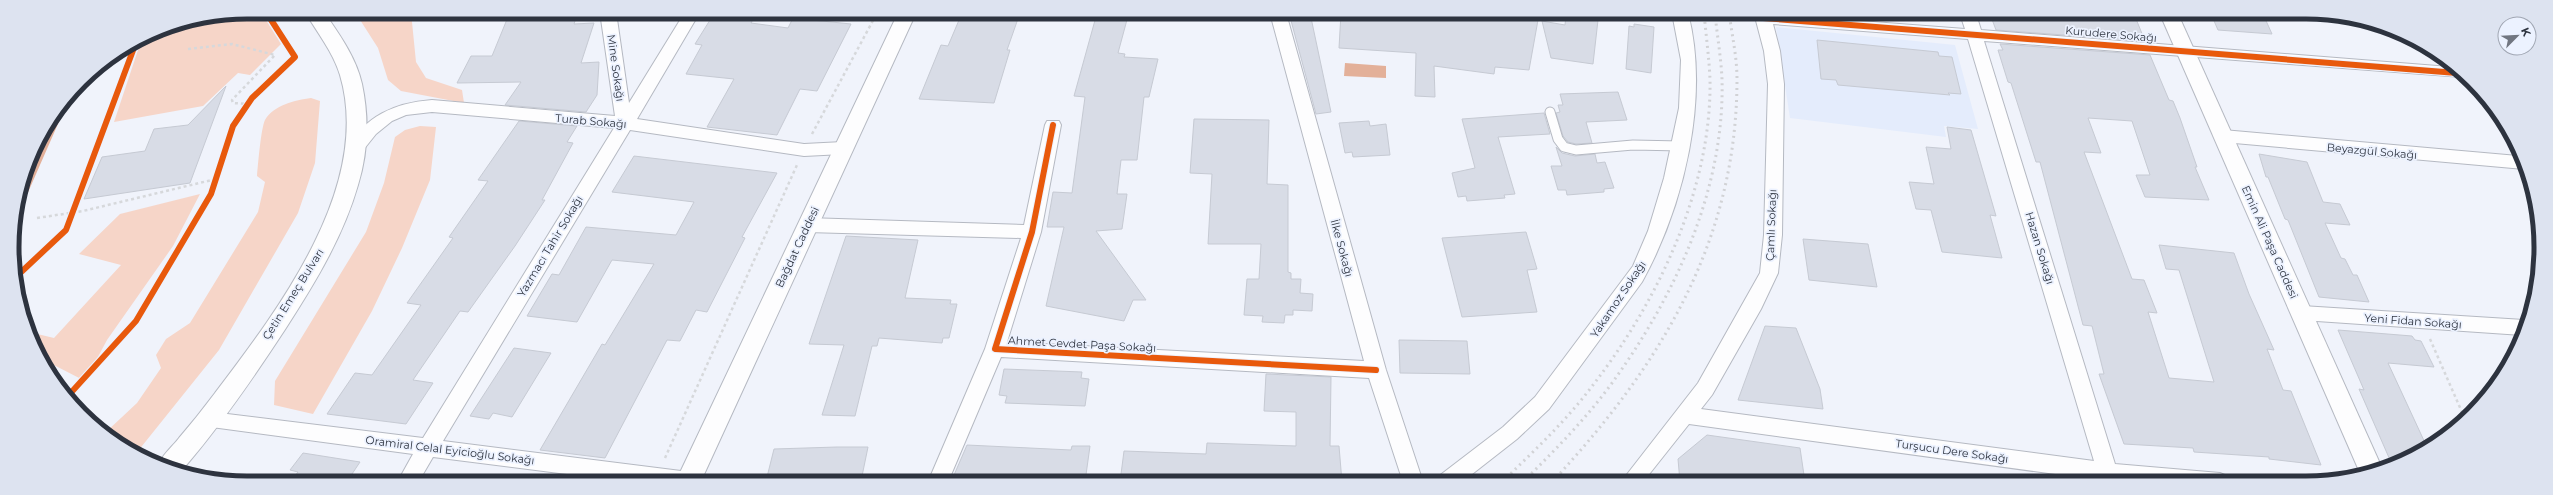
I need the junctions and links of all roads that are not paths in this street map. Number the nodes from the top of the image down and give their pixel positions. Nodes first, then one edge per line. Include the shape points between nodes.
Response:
1 (319, 19) edge
2 (609, 19) edge
3 (689, 19) edge
4 (904, 19) edge
5 (1280, 19) edge
6 (1681, 19) edge
7 (1763, 19) edge
8 (1798, 19) edge
9 (1970, 19) edge
10 (2171, 19) edge
11 (1976, 34) junction
12 (2185, 50) junction
13 (2452, 73) edge
14 (1550, 112) dead end
15 (624, 123) junction
16 (1053, 125) dead end
17 (2223, 136) junction
18 (1681, 146) junction
19 (843, 148) junction
20 (354, 150) junction
21 (2518, 163) edge
22 (807, 225) junction
23 (1032, 232) junction
24 (2302, 313) junction
25 (2520, 328) edge
26 (995, 349) junction
27 (1376, 370) junction
28 (1685, 414) junction
29 (211, 420) junction
30 (429, 447) junction
31 (172, 463) edge
32 (2369, 467) edge
33 (411, 476) edge
34 (657, 476) edge
35 (690, 476) edge
36 (941, 476) edge
37 (1411, 476) edge
38 (1454, 476) edge
39 (1636, 476) edge
40 (2102, 476) edge
41 (2109, 476) edge

1 - 20 main road, Çetin Emeç Bulvarı via 336,45 352,83 356,131
2 - 15 street, Mine Sokağı
3 - 15 street, Yazmacı Tahir Sokağı
4 - 19 main road, Bağdat Caddesi
5 - 27 street, İlke Sokağı
6 - 18 street, Yakamoz Sokağı via 1688,46 1687,105
7 - 28 street, Çamlı Sokağı via 1772,52 1776,84 1770,266 1764,287 1708,384
8 - 11 street, Kurudere Sokağı
9 - 11 street, Hazan Sokağı
10 - 12 main road, Emin Ali Paşa Caddesi
11 - 12 street, Kurudere Sokağı
11 - 41 street, Hazan Sokağı
12 - 13 street, Kurudere Sokağı
12 - 17 main road, Emin Ali Paşa Caddesi
14 - 18 lane via 1558,139 1564,147 1576,150 1633,145
15 - 19 street, Turab Sokağı via 804,150
15 - 20 street, Turab Sokağı via 432,106 410,107 395,112 370,128
15 - 30 street, Yazmacı Tahir Sokağı
16 - 23 street, Ahmet Cevdet Paşa Sokağı
17 - 21 street, Beyazgül Sokağı
17 - 24 main road, Emin Ali Paşa Caddesi
18 - 38 street, Yakamoz Sokağı via 1655,238 1636,277 1542,403 1510,433
19 - 22 main road, Bağdat Caddesi
20 - 29 main road, Çetin Emeç Bulvarı via 344,198 320,252 287,308
22 - 23 street
22 - 35 main road, Bağdat Caddesi
23 - 26 street, Ahmet Cevdet Paşa Sokağı
24 - 25 street, Yeni Fidan Sokağı
24 - 32 main road, Emin Ali Paşa Caddesi
26 - 27 street, Ahmet Cevdet Paşa Sokağı
26 - 36 street
27 - 37 street, İlke Sokağı
28 - 39 street, Çamlı Sokağı
28 - 40 street, Turşucu Dere Sokağı
29 - 30 street, Oramiral Celal Eyicioğlu Sokağı
29 - 31 main road, Çetin Emeç Bulvarı
30 - 33 street, Yazmacı Tahir Sokağı
30 - 34 street, Oramiral Celal Eyicioğlu Sokağı

